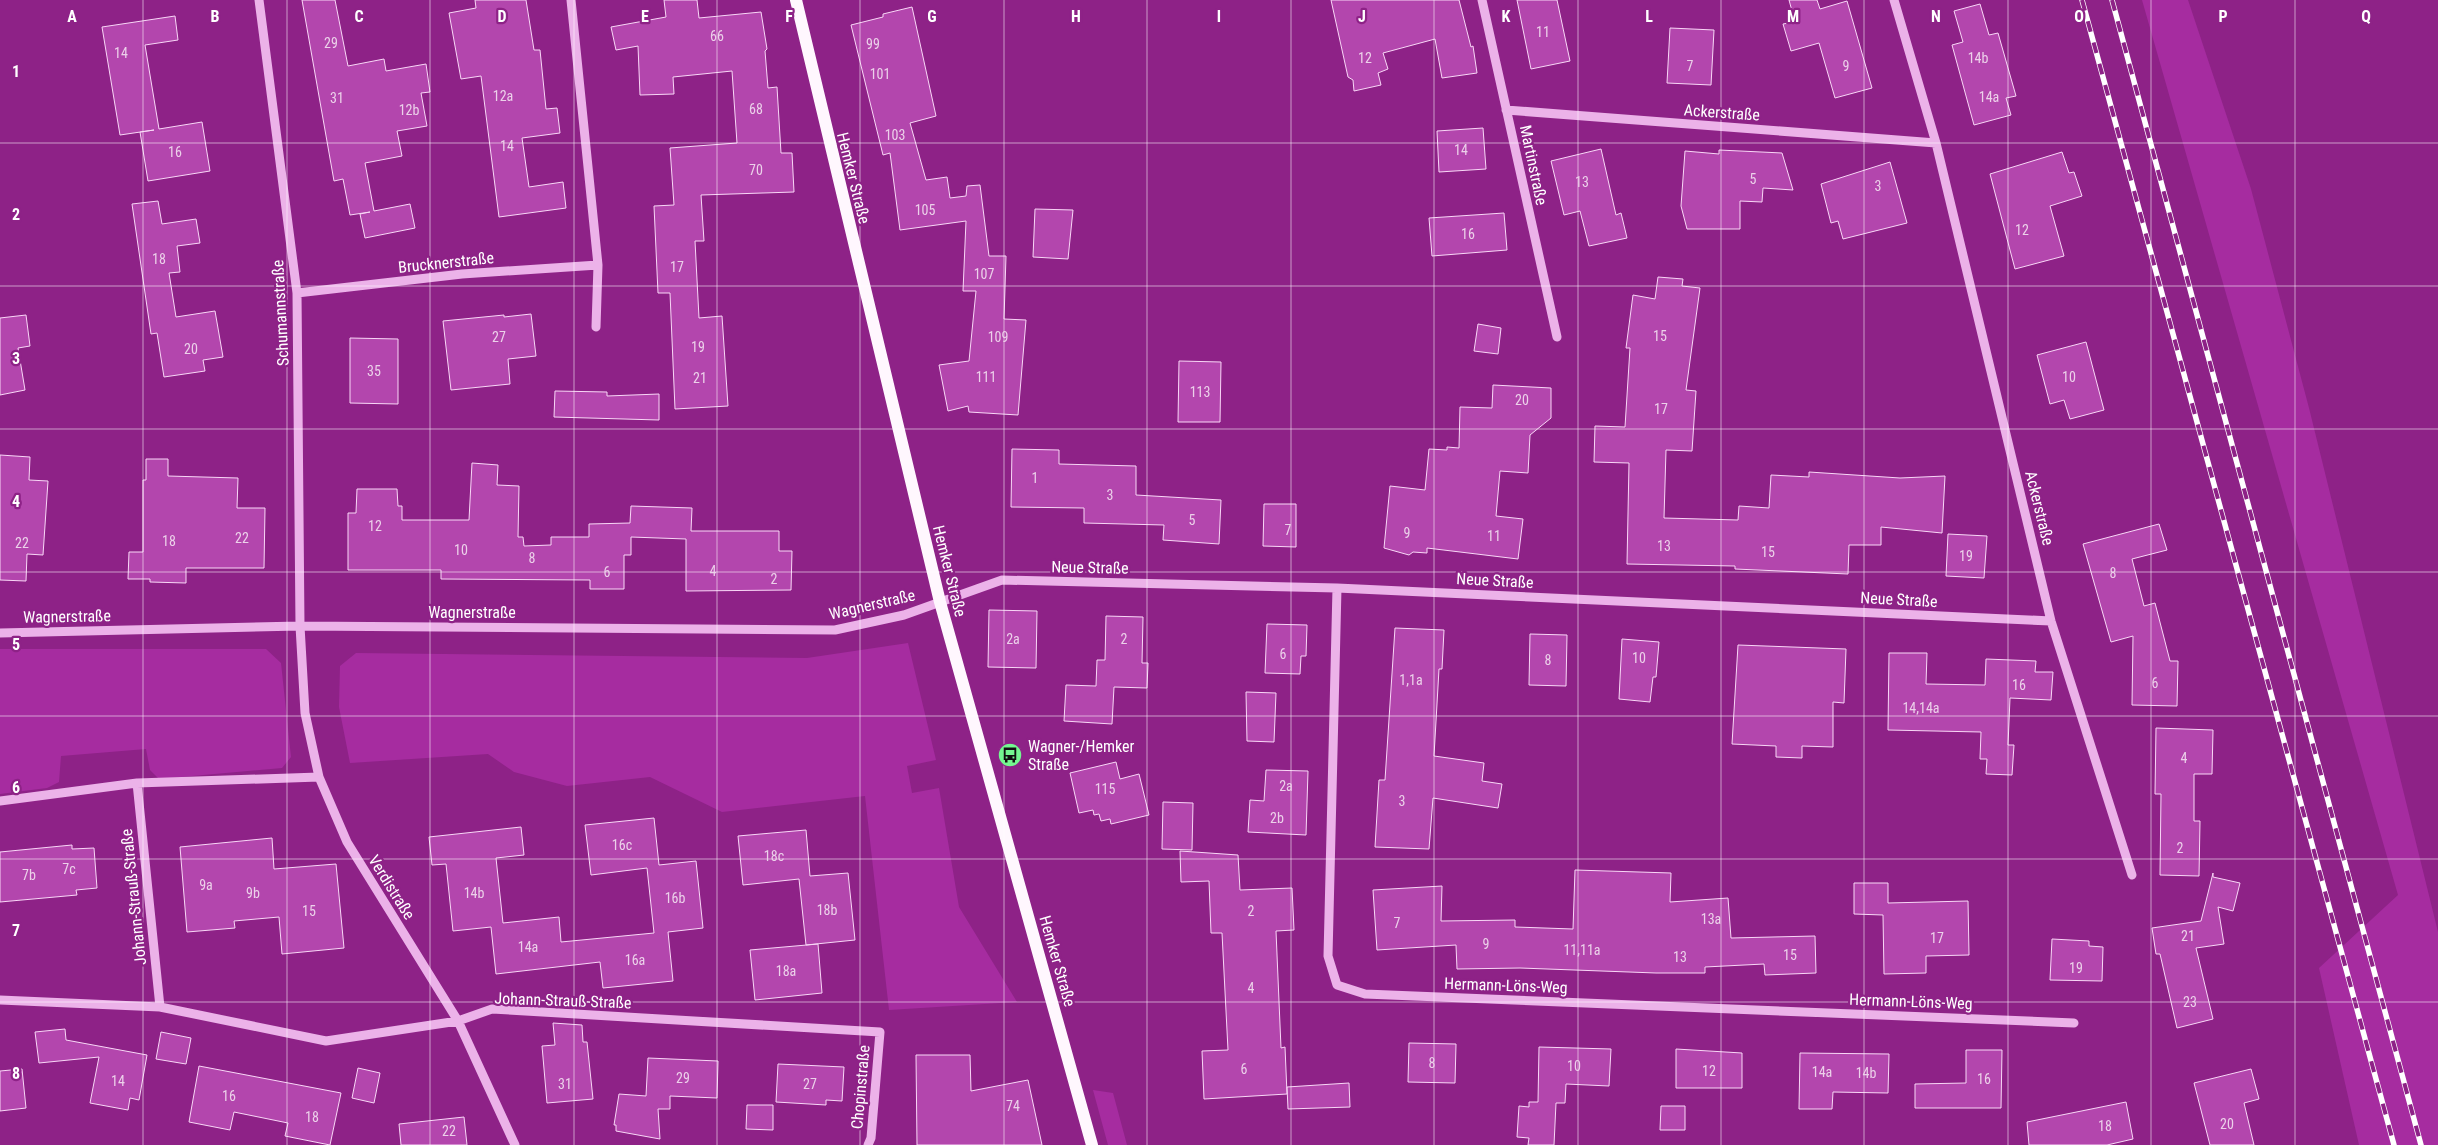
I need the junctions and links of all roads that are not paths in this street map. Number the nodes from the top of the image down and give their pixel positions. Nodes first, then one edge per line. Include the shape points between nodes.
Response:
1 (259, 0) edge
2 (571, 0) edge
3 (796, 0) edge
4 (1482, 0) edge
5 (1894, 0) edge
6 (1506, 110) junction
7 (1936, 143) junction
8 (598, 265) junction
9 (297, 293) junction
10 (596, 327) dead end
11 (1557, 337) dead end
12 (1337, 588) junction
13 (940, 602) junction
14 (2052, 621) junction
15 (300, 626) junction
16 (0, 633) edge
17 (319, 777) junction
18 (137, 783) junction
19 (0, 800) edge
20 (2132, 875) dead end
21 (0, 1000) edge
22 (160, 1008) junction
23 (458, 1021) junction
24 (2074, 1023) dead end
25 (880, 1032) joint
26 (515, 1145) edge
27 (868, 1145) edge
28 (1092, 1145) edge

1 - 9 street, Schumannstraße
2 - 8 street
3 - 13 main road, Hemker Straße
4 - 6 street, Martinstraße
5 - 7 street, Ackerstraße
6 - 7 street, Ackerstraße
6 - 11 street, Martinstraße
7 - 14 street, Ackerstraße
8 - 9 street, Brucknerstraße via 462,274
8 - 10 street
9 - 15 street, Schumannstraße
12 - 13 street, Neue Straße via 1002,580
12 - 14 street, Neue Straße
12 - 24 street, Hermann-Löns-Weg via 1328,956 1337,985 1365,994
13 - 15 street, Wagnerstraße via 904,615 835,630
13 - 28 main road, Hemker Straße
14 - 20 street, Ackerstraße
15 - 16 street, Wagnerstraße
15 - 17 street, Verdistraße via 306,713
17 - 18 street
17 - 23 street, Verdistraße via 347,842
18 - 19 street
18 - 22 street, Johann-Strauß-Straße
21 - 22 street, Johann-Strauß-Straße
22 - 23 street, Johann-Strauß-Straße via 326,1041
23 - 25 street, Johann-Strauß-Straße via 492,1009
23 - 26 street, Verdistraße
25 - 27 street, Chopinstraße

